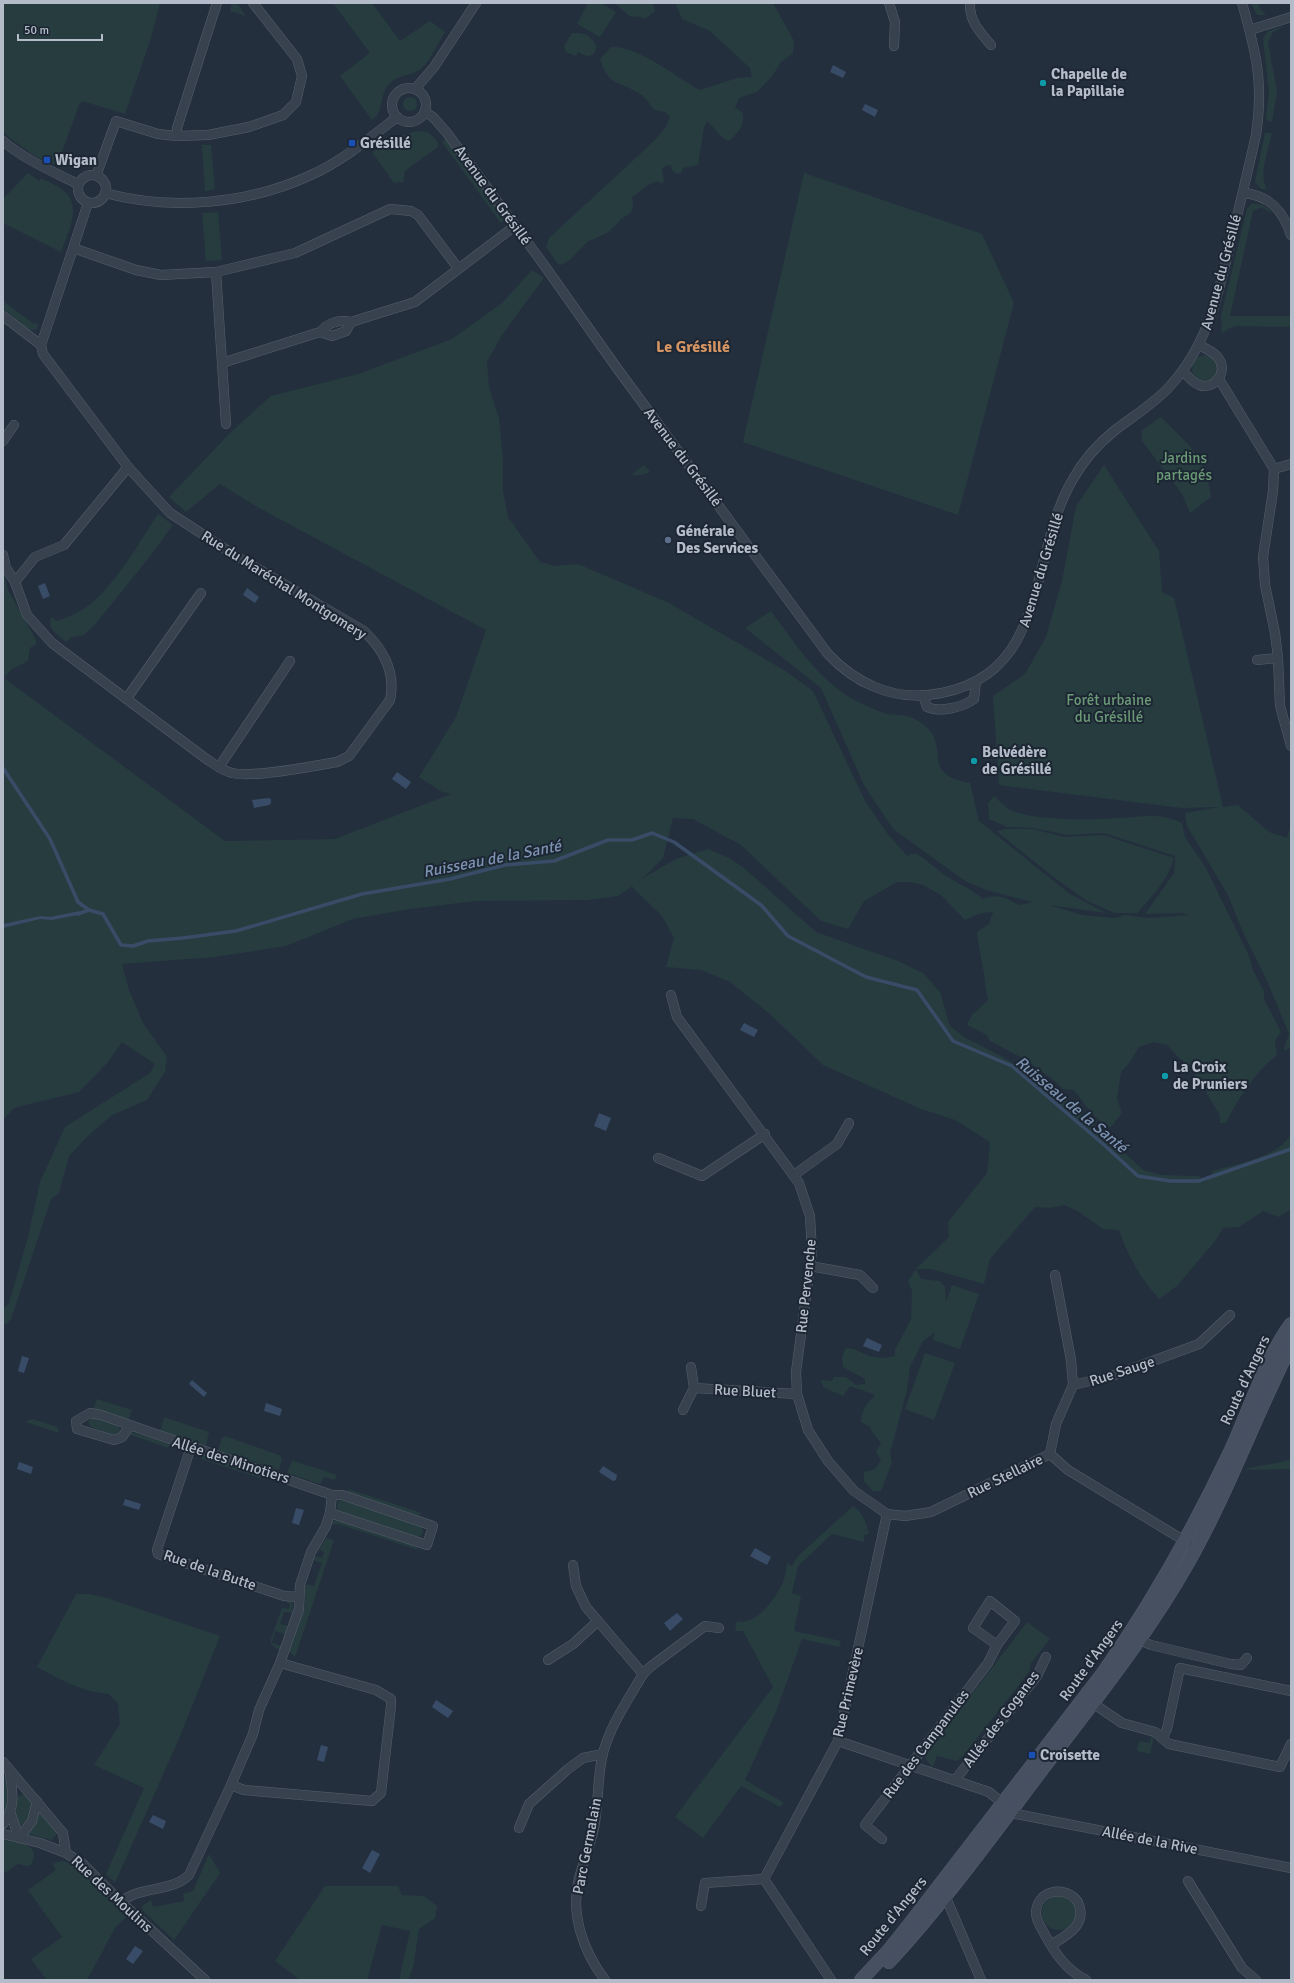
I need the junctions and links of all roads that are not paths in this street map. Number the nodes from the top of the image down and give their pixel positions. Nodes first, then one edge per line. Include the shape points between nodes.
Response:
1 (217, 3) edge
2 (253, 3) edge
3 (476, 3) edge
4 (889, 3) edge
5 (970, 3) edge
6 (1242, 3) edge
7 (1291, 17) edge
8 (1250, 30) junction
9 (991, 45) dead end
10 (894, 46) dead end
11 (415, 89) junction
12 (425, 112) junction
13 (397, 117) junction
14 (178, 136) junction
15 (3, 141) edge
16 (96, 176) junction
17 (78, 184) junction
18 (105, 193) junction
19 (1242, 193) junction
20 (88, 203) junction
21 (515, 226) junction
22 (1291, 235) edge
23 (73, 248) junction
24 (458, 268) junction
25 (216, 272) junction
26 (3, 316) edge
27 (1199, 344) junction
28 (40, 345) junction
29 (222, 363) junction
30 (1183, 371) junction
31 (1219, 379) junction
32 (226, 424) dead end
33 (14, 425) dead end
34 (3, 441) edge
35 (1291, 464) edge
36 (128, 467) junction
37 (1274, 469) junction
38 (3, 555) edge
39 (14, 582) junction
40 (201, 593) dead end
41 (1278, 658) junction
42 (1256, 660) dead end
43 (290, 661) dead end
44 (976, 681) junction
45 (923, 695) junction
46 (127, 698) junction
47 (1291, 746) edge
48 (219, 767) junction
49 (671, 995) dead end
50 (849, 1124) dead end
51 (765, 1134) junction
52 (658, 1158) dead end
53 (794, 1175) junction
54 (810, 1266) junction
55 (1055, 1275) dead end
56 (872, 1288) dead end
57 (1230, 1315) dead end
58 (1291, 1324) edge
59 (1291, 1345) edge
60 (691, 1367) dead end
61 (1073, 1386) junction
62 (694, 1388) junction
63 (797, 1394) junction
64 (683, 1410) dead end
65 (130, 1426) junction
66 (192, 1447) junction
67 (1050, 1454) junction
68 (332, 1495) junction
69 (330, 1513) junction
70 (887, 1514) junction
71 (1191, 1544) junction
72 (574, 1565) dead end
73 (299, 1597) junction
74 (598, 1621) junction
75 (719, 1628) dead end
76 (1135, 1638) junction
77 (997, 1645) junction
78 (1046, 1657) dead end
79 (1247, 1658) dead end
80 (548, 1660) dead end
81 (280, 1662) junction
82 (643, 1674) junction
83 (1291, 1691) edge
84 (1089, 1701) junction
85 (1162, 1738) junction
86 (838, 1741) junction
87 (1291, 1744) edge
88 (603, 1754) junction
89 (6, 1764) edge
90 (910, 1765) junction
91 (955, 1780) junction
92 (232, 1785) junction
93 (27, 1790) junction
94 (13, 1796) junction
95 (37, 1801) junction
96 (1007, 1806) junction
97 (10, 1812) junction
98 (3, 1824) edge
99 (519, 1828) dead end
100 (3, 1834) edge
101 (19, 1837) junction
102 (882, 1839) dead end
103 (66, 1852) junction
104 (1291, 1868) edge
105 (764, 1879) junction
106 (1188, 1881) dead end
107 (940, 1893) junction
108 (121, 1902) junction
109 (701, 1906) dead end
110 (1051, 1945) junction
111 (205, 1980) edge
112 (605, 1980) edge
113 (831, 1980) edge
114 (861, 1980) edge
115 (873, 1980) edge
116 (982, 1980) edge
117 (1086, 1980) edge
118 (1256, 1980) edge

1 - 14 street via 177,128
2 - 14 street via 297,59 302,76 296,102 283,115 249,127 208,135
3 - 11 street via 434,66
4 - 10 street via 895,22
5 - 9 street via 971,18
6 - 8 street, Avenue du Grésillé
7 - 8 street
8 - 19 street, Avenue du Grésillé via 1258,68 1259,106 1256,135
11 - 12 street via 425,97
11 - 13 street via 401,90 394,98 392,108
12 - 13 street via 415,121 409,122
12 - 21 street, Avenue du Grésillé via 447,133
13 - 18 street via 350,153 312,175 268,191 211,202 156,202
14 - 16 street via 139,129 116,121
15 - 17 street via 39,166
16 - 17 street via 85,176
16 - 18 street via 105,184
17 - 20 street via 78,195
18 - 20 street via 100,201
19 - 22 street via 1261,196 1275,205 1284,216
19 - 27 street, Avenue du Grésillé via 1211,319
20 - 23 street
21 - 24 street
21 - 45 street, Avenue du Grésillé via 828,654 853,676 875,687 898,694
23 - 25 street via 136,270 161,275
23 - 28 street
24 - 25 street via 418,216 411,211 390,209 294,253
24 - 29 street via 415,302 351,322 346,331 332,336 320,332
25 - 29 street
26 - 28 street, Rue du Maréchal Montgomery
27 - 30 street, Avenue du Grésillé
27 - 31 street via 1219,358 1222,368
28 - 36 street, Rue du Maréchal Montgomery via 43,354
29 - 32 street
30 - 31 street via 1203,386
30 - 44 street, Avenue du Grésillé via 1152,403 1116,429 1097,447 1077,472 1056,515 1035,597 1021,636 1005,657
31 - 37 street
33 - 34 street
35 - 37 street
36 - 39 street via 64,545 35,557
36 - 48 street, Rue du Maréchal Montgomery via 158,501 185,524 364,631 385,657 392,675 390,700 349,756 337,762 317,766 256,773 232,773
37 - 41 street via 1263,557 1265,585
38 - 39 street, Rue du Maréchal Montgomery via 6,568
39 - 46 street, Rue du Maréchal Montgomery via 27,615 52,643
40 - 46 street
41 - 42 street
41 - 47 street via 1280,706
43 - 48 street
44 - 45 street, Avenue du Grésillé via 951,691
44 - 45 street via 974,699 961,705 934,710 927,708
46 - 48 street, Rue du Maréchal Montgomery
49 - 51 street, Rue Pervenche via 677,1017
50 - 53 street via 837,1144
51 - 52 street via 702,1176
51 - 53 street, Rue Pervenche
53 - 54 street, Rue Pervenche via 810,1216
54 - 56 street via 860,1275
54 - 63 street, Rue Pervenche via 796,1372
55 - 61 street via 1071,1360
57 - 61 street, Rue Sauge via 1199,1344 1112,1376
58 - 71 street, Route d'Angers via 1272,1356
59 - 71 street, Route d'Angers
60 - 62 street, Rue Bluet
61 - 67 street, Rue Sauge via 1056,1424
62 - 63 street, Rue Bluet
62 - 64 street, Rue Bluet
63 - 70 street, Rue Pervenche via 808,1430 828,1461 854,1491
65 - 65 street, Allée des Minotiers via 90,1413 76,1421 77,1429 114,1440 122,1437
65 - 66 street, Allée des Minotiers
66 - 68 street, Allée des Minotiers
66 - 73 street, Rue de la Butte via 157,1550 158,1554 284,1596
67 - 70 street, Rue Stellaire via 931,1512 905,1516
67 - 71 street, Rue Stellaire via 1068,1470
68 - 69 street
68 - 69 street, Allée des Minotiers via 342,1495 433,1526 427,1545
69 - 73 street via 322,1534 311,1552 300,1585
70 - 86 street, Rue Primevère
71 - 76 street, Route d'Angers
72 - 74 street via 576,1586 586,1607
73 - 81 street via 299,1609
74 - 80 street via 573,1644
74 - 82 street
75 - 82 street, Parc Germalain via 705,1626
76 - 79 street via 1151,1645 1231,1664 1241,1665
76 - 84 street, Route d'Angers
77 - 77 street, Rue des Campanules via 1015,1621 990,1601 972,1628
77 - 90 street, Rue des Campanules via 988,1663
78 - 91 street, Allée des Goganes via 1037,1676
81 - 92 street via 259,1710 253,1734
81 - 92 street via 376,1690 391,1699 381,1793 372,1801 244,1790
82 - 88 street, Parc Germalain via 610,1730
83 - 85 street via 1180,1668 1168,1729
84 - 85 street via 1122,1723 1155,1732
84 - 96 street, Route d'Angers
85 - 87 street via 1169,1744 1280,1767
86 - 90 street, Allée de la Rive
86 - 105 street, Rue Primevère
88 - 99 street via 583,1758 568,1769 529,1804
88 - 112 street, Parc Germalain via 594,1827 579,1879 576,1909 582,1937 593,1964
89 - 93 street, Rue des Moulins
89 - 94 street
90 - 91 street, Allée de la Rive
90 - 102 street, Rue des Campanules via 865,1825
91 - 96 street, Allée de la Rive via 989,1792
92 - 108 street via 189,1875 178,1884 140,1891
93 - 94 street
93 - 95 street, Rue des Moulins
94 - 97 street
95 - 101 street via 32,1821
95 - 103 street, Rue des Moulins via 63,1833
96 - 104 street, Allée de la Rive via 1016,1814
96 - 107 street, Route d'Angers
97 - 98 street
97 - 101 street
100 - 101 street
101 - 103 street
103 - 108 street, Rue des Moulins via 83,1864
105 - 109 street via 704,1883
105 - 113 street
106 - 118 street via 1242,1968
107 - 114 street, Route d'Angers
107 - 115 street, Route d'Angers
107 - 116 street
108 - 111 street, Rue des Moulins
110 - 110 street via 1038,1922 1037,1906 1053,1891 1066,1892 1078,1902 1081,1917 1074,1930
110 - 117 street via 1068,1968

